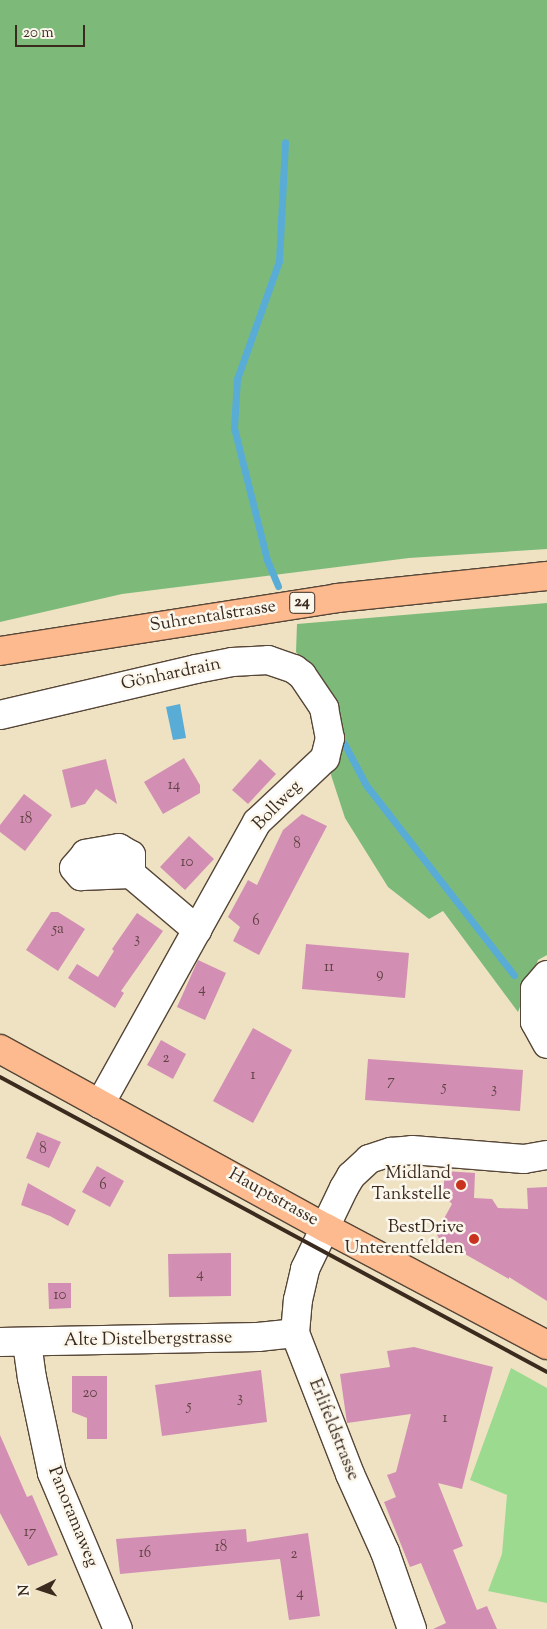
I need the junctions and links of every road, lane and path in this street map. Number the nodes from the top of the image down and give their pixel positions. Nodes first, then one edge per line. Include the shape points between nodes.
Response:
1 (547, 576) edge
2 (58, 642) junction
3 (0, 651) edge
4 (0, 660) edge
5 (324, 708) joint
6 (0, 715) edge
7 (131, 874) dead end
8 (197, 930) junction
9 (547, 975) edge
10 (547, 1044) edge
11 (0, 1049) edge
12 (100, 1104) junction
13 (547, 1155) edge
14 (326, 1228) junction
15 (295, 1333) junction
16 (0, 1342) edge
17 (27, 1342) junction
18 (547, 1345) edge
19 (118, 1629) edge
20 (412, 1629) edge

1 - 2 main road, Suhrentalstrasse / 24 via 337,598
2 - 3 main road, Suhrentalstrasse / 24
2 - 4 main road, 24
5 - 6 street, Gönhardrain via 294,668 268,660 196,669
5 - 8 street, Bollweg via 330,738 325,758 257,822
7 - 8 street
8 - 12 street, Bollweg
9 - 10 street via 535,990 535,1022
11 - 12 main road, Hauptstrasse
12 - 14 main road, Hauptstrasse
13 - 14 street, Erlifeldstrasse via 524,1159 412,1150 391,1152 369,1160 351,1176
14 - 15 street, Erlifeldstrasse via 305,1268
14 - 18 main road, Hauptstrasse
15 - 17 street, Alte Distelbergstrasse
15 - 20 street, Erlifeldstrasse via 350,1474 385,1552
16 - 17 street, Alte Distelbergstrasse
17 - 19 street, Panoramaweg via 52,1472

